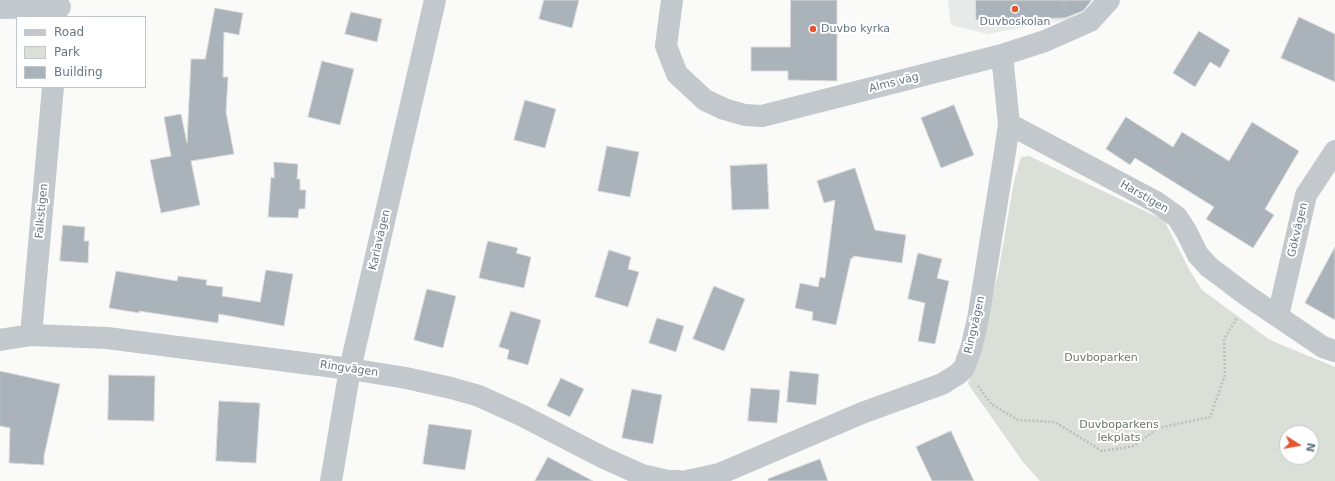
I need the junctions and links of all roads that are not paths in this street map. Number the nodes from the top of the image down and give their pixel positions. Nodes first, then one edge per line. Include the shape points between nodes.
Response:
1 (435, 0) edge
2 (672, 0) edge
3 (1109, 0) edge
4 (0, 8) edge
5 (60, 8) edge
6 (1002, 55) junction
7 (53, 88) edge
8 (1009, 124) junction
9 (1335, 151) edge
10 (1278, 316) junction
11 (31, 335) junction
12 (0, 340) edge
13 (1335, 351) edge
14 (350, 369) junction
15 (331, 481) edge
16 (678, 481) edge
17 (687, 481) edge

1 - 14 street, Karlavägen
2 - 6 street, Alms väg via 666,46 677,74 705,100 738,113 762,116
3 - 6 street, Alms väg via 1090,21 1045,41
4 - 5 street
6 - 8 street, Ringvägen
7 - 11 street, Falkstigen
8 - 10 street, Harstigen via 1156,202 1177,217 1198,255 1209,267
8 - 17 street, Ringvägen via 978,319 964,368 942,384 862,413 719,474
9 - 10 street, Gökvägen via 1306,195
10 - 13 street, Harstigen via 1323,347
11 - 12 street, Ringvägen
11 - 14 street, Ringvägen via 107,338
14 - 15 street, Karlavägen
14 - 16 street, Ringvägen via 406,378 479,396 602,457 642,474

